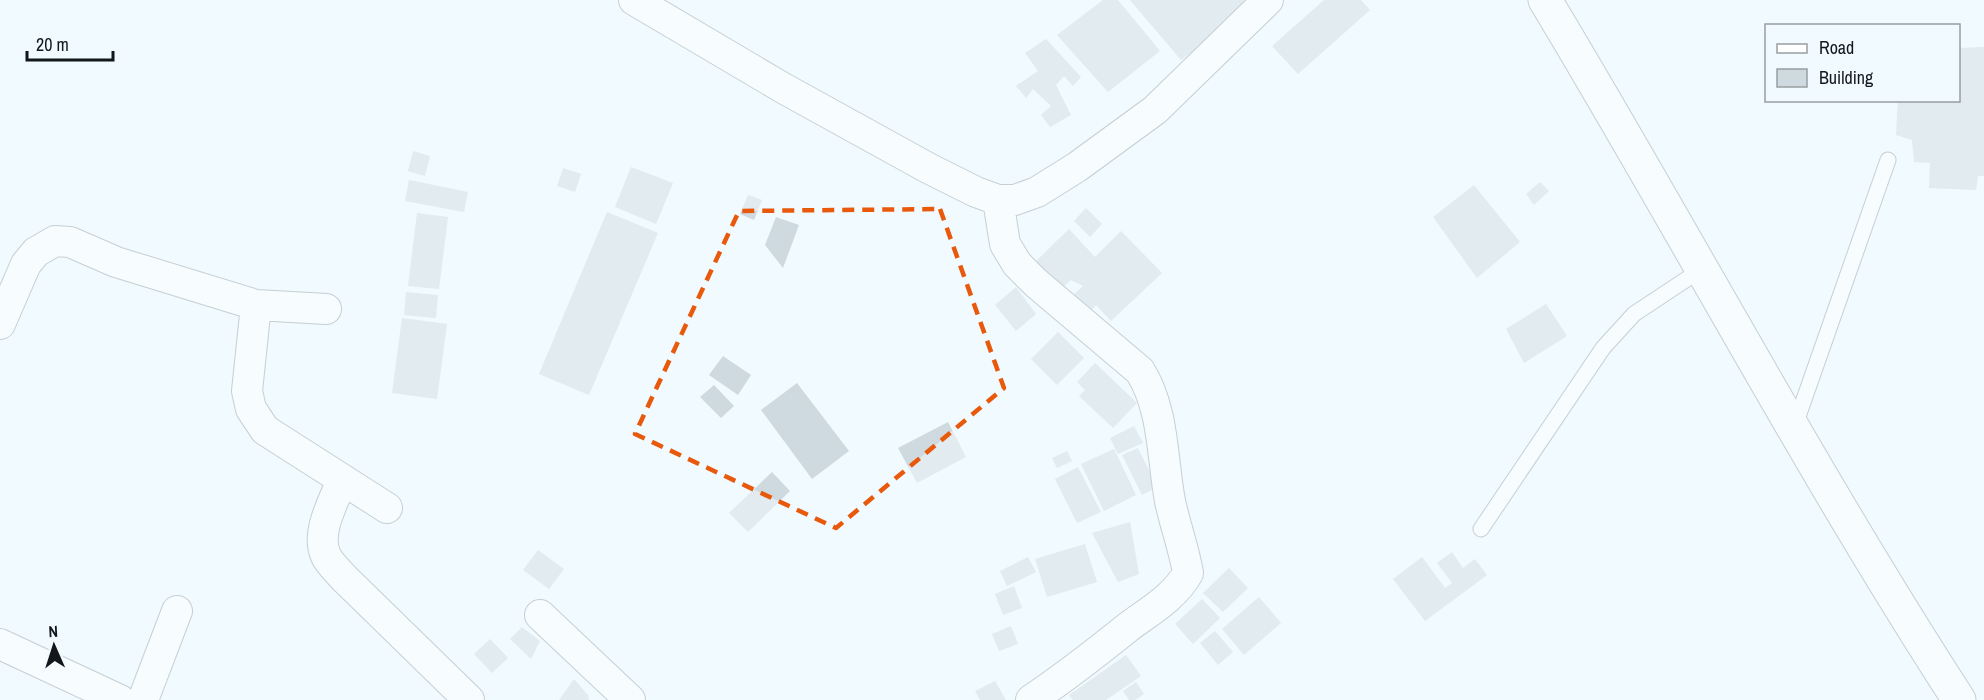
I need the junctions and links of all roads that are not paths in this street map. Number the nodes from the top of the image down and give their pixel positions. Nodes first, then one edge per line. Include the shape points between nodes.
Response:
1 (634, 0) edge
2 (1268, 0) edge
3 (1545, 0) edge
4 (1888, 160) dead end
5 (998, 200) junction
6 (1702, 269) junction
7 (256, 305) junction
8 (326, 309) dead end
9 (0, 324) edge
10 (1794, 430) junction
11 (342, 480) junction
12 (387, 508) dead end
13 (1481, 529) dead end
14 (177, 611) dead end
15 (540, 615) dead end
16 (0, 644) edge
17 (1062, 691) edge
18 (120, 700) edge
19 (143, 700) edge
20 (469, 700) edge
21 (630, 700) edge
22 (1031, 700) edge
23 (1959, 700) edge

1 - 5 street via 928,168
2 - 5 street via 1155,110 1037,192 1015,200
3 - 6 highway
4 - 10 lane
5 - 17 street via 1005,244 1017,264 1140,371 1150,388 1170,503 1188,573 1183,583
6 - 10 highway
6 - 13 lane via 1634,314 1603,348
7 - 8 street
7 - 9 street via 116,262 70,242 55,241 36,252 26,264
7 - 11 street via 247,391 251,409 265,430
10 - 23 highway
11 - 12 street
11 - 20 street via 323,530 326,556
14 - 19 street
15 - 21 street
16 - 18 street
17 - 22 street

